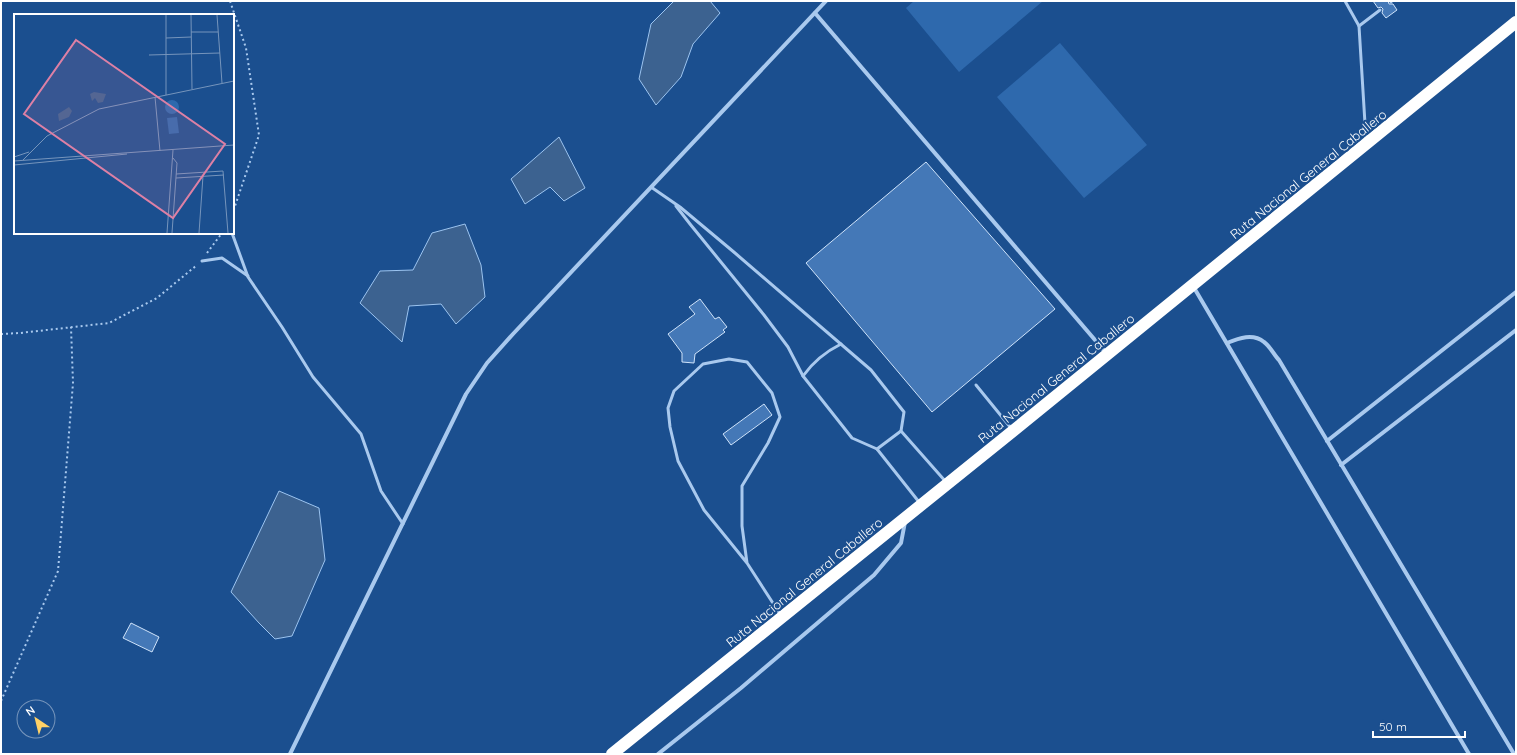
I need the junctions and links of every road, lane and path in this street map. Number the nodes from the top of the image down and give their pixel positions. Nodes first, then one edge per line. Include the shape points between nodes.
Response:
1 (230, 1) edge
2 (826, 1) edge
3 (1345, 1) edge
4 (1380, 10) dead end
5 (815, 13) junction
6 (1516, 22) edge
7 (1359, 26) junction
8 (1366, 145) junction
9 (651, 187) junction
10 (674, 203) junction
11 (234, 209) edge
12 (232, 234) edge
13 (202, 261) dead end
14 (248, 277) junction
15 (1193, 285) junction
16 (1516, 292) edge
17 (163, 294) dead end
18 (71, 327) junction
19 (1516, 330) edge
20 (1, 334) edge
21 (1227, 343) junction
22 (840, 344) junction
23 (1107, 354) junction
24 (803, 376) junction
25 (976, 385) dead end
26 (901, 430) junction
27 (1013, 431) junction
28 (1327, 442) junction
29 (877, 449) junction
30 (1341, 465) junction
31 (948, 484) junction
32 (921, 505) junction
33 (907, 517) junction
34 (403, 524) junction
35 (747, 563) junction
36 (782, 617) junction
37 (1, 701) edge
38 (290, 754) edge
39 (612, 754) edge
40 (658, 754) edge
41 (1469, 754) edge
42 (1514, 754) edge

1 - 11 path via 246,48 259,135
2 - 5 street
3 - 7 lane
4 - 7 lane
5 - 9 street
5 - 23 street
6 - 8 highway, Ruta Nacional General Caballero
7 - 8 lane
8 - 15 highway, Ruta Nacional General Caballero
9 - 10 lane
9 - 34 street via 487,363 466,394
10 - 22 lane via 736,253
10 - 24 lane via 788,347
12 - 14 lane
13 - 14 lane via 222,258
14 - 34 lane via 313,377 361,434 381,491
15 - 21 street
15 - 23 highway, Ruta Nacional General Caballero
16 - 28 street
17 - 18 path via 109,323
18 - 20 path
18 - 37 path via 73,383 58,570
19 - 30 street
21 - 28 street via 1239,338 1252,337 1264,342 1279,360
21 - 41 street
22 - 24 lane via 811,365
22 - 26 lane via 871,370 904,412
23 - 27 highway, Ruta Nacional General Caballero
24 - 29 lane via 852,438
25 - 27 lane
26 - 29 lane
26 - 31 lane
27 - 31 highway, Ruta Nacional General Caballero
28 - 30 street
29 - 32 lane
30 - 42 street
31 - 32 highway, Ruta Nacional General Caballero
32 - 33 highway, Ruta Nacional General Caballero
33 - 36 highway, Ruta Nacional General Caballero
33 - 40 street via 901,543 874,575 741,688
34 - 38 street
35 - 35 lane via 742,526 742,486 780,418 772,393 748,362 729,359 703,364 674,391 668,408 678,461 704,510
35 - 36 lane
36 - 39 highway, Ruta Nacional General Caballero

